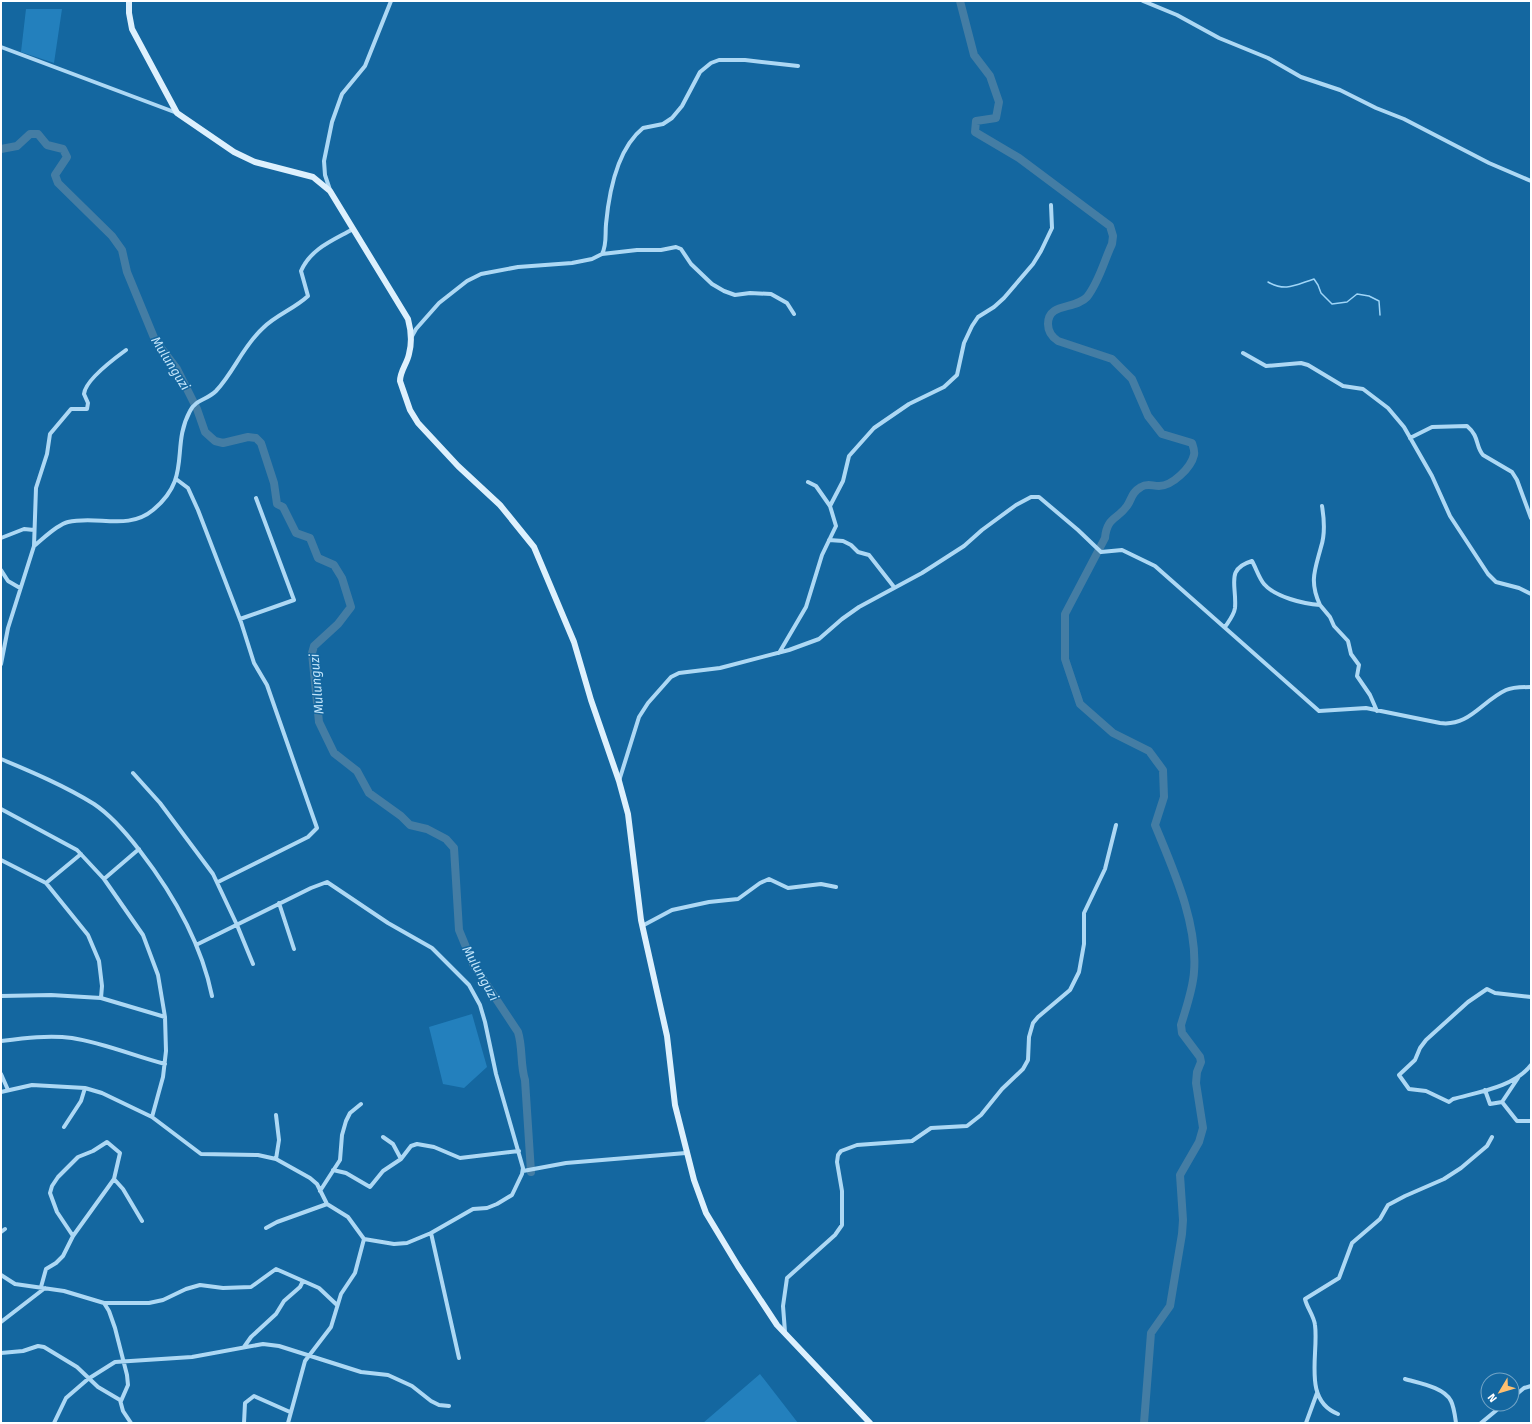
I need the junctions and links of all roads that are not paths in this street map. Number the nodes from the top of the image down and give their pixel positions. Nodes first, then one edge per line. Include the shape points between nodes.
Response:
1 (129, 1) edge
2 (391, 1) edge
3 (1143, 1) edge
4 (1, 48) edge
5 (798, 66) dead end
6 (177, 113) junction
7 (1531, 181) edge
8 (330, 191) junction
9 (1051, 205) dead end
10 (354, 229) junction
11 (602, 254) junction
12 (794, 314) dead end
13 (411, 338) junction
14 (126, 350) dead end
15 (1243, 353) dead end
16 (1410, 438) junction
17 (176, 479) junction
18 (808, 482) dead end
19 (256, 498) dead end
20 (830, 506) junction
21 (1322, 506) dead end
22 (1531, 518) edge
23 (34, 530) junction
24 (1, 538) edge
25 (829, 540) junction
26 (34, 546) junction
27 (1, 570) edge
28 (894, 587) junction
29 (20, 588) junction
30 (1531, 594) edge
31 (1320, 604) junction
32 (240, 619) junction
33 (1225, 627) junction
34 (779, 653) junction
35 (1, 664) edge
36 (1531, 687) edge
37 (1377, 711) junction
38 (1, 758) edge
39 (133, 773) dead end
40 (619, 782) junction
41 (1, 809) edge
42 (1116, 825) dead end
43 (138, 849) junction
44 (81, 854) junction
45 (1, 860) edge
46 (104, 879) junction
47 (218, 882) junction
48 (46, 883) junction
49 (836, 887) dead end
50 (279, 903) junction
51 (237, 924) junction
52 (642, 926) junction
53 (196, 945) junction
54 (294, 949) dead end
55 (253, 964) dead end
56 (1, 996) edge
57 (212, 996) dead end
58 (1531, 997) edge
59 (101, 998) junction
60 (165, 1017) junction
61 (1, 1041) edge
62 (165, 1064) junction
63 (1531, 1065) edge
64 (1, 1074) edge
65 (1519, 1078) junction
66 (85, 1088) junction
67 (8, 1090) junction
68 (1485, 1090) junction
69 (1, 1092) edge
70 (1502, 1102) junction
71 (361, 1104) dead end
72 (276, 1115) dead end
73 (152, 1116) junction
74 (1531, 1121) edge
75 (64, 1127) dead end
76 (383, 1137) dead end
77 (1492, 1137) dead end
78 (519, 1152) junction
79 (686, 1153) junction
80 (276, 1159) junction
81 (400, 1159) junction
82 (333, 1170) junction
83 (523, 1171) junction
84 (114, 1179) junction
85 (320, 1191) junction
86 (327, 1204) junction
87 (142, 1222) dead end
88 (266, 1228) dead end
89 (430, 1233) junction
90 (73, 1236) junction
91 (364, 1239) junction
92 (1, 1274) edge
93 (303, 1281) junction
94 (43, 1287) junction
95 (104, 1303) junction
96 (337, 1305) junction
97 (1, 1322) edge
98 (786, 1334) junction
99 (244, 1347) junction
100 (1, 1352) edge
101 (308, 1356) junction
102 (459, 1358) dead end
103 (123, 1360) junction
104 (1405, 1378) dead end
105 (88, 1379) junction
106 (1531, 1386) edge
107 (1520, 1391) edge
108 (1317, 1392) junction
109 (121, 1401) junction
110 (448, 1406) dead end
111 (290, 1412) junction
112 (1494, 1412) edge
113 (1338, 1414) dead end
114 (54, 1423) edge
115 (131, 1423) edge
116 (244, 1423) edge
117 (288, 1423) edge
118 (870, 1423) edge
119 (1306, 1423) edge
120 (1456, 1423) edge
121 (1481, 1423) edge

1 - 6 street via 132,30
2 - 8 street via 365,66 342,94 332,122 324,161
3 - 7 street via 1177,15 1219,38 1268,58 1301,77 1340,90 1404,119 1489,163
4 - 6 street
5 - 11 street via 746,60 719,60 706,65 696,77 676,114 667,122 640,130 621,159 616,170
6 - 8 street via 234,152 256,162 313,177
8 - 10 street
9 - 20 street via 1052,228 1041,251 1004,298 978,317 964,343 957,375 944,386 909,404 874,428 849,456 843,481
10 - 13 street via 403,308
10 - 17 street via 326,243 311,256 301,271 308,296 263,327 214,392 194,403 184,423
11 - 12 street via 676,247 681,249 691,264 712,284 724,291 735,295 771,294 787,303
11 - 13 street via 572,263 518,267 481,274 467,281 440,303
13 - 40 street via 409,354 400,375 410,410 432,439 500,505 536,551 574,642 599,727
14 - 23 street via 102,370 86,388 84,394 88,403 87,409 70,409 64,420 51,431 46,458 36,488
15 - 16 street via 1266,366 1305,363 1343,386 1363,389 1394,414
16 - 22 street via 1432,427 1467,426 1477,437 1483,456 1512,472
16 - 30 street via 1432,476 1452,520 1488,574 1496,582
17 - 26 street via 165,500 146,516 120,522 69,522
17 - 32 street via 188,488 194,499
18 - 20 street via 816,486
19 - 32 street via 294,600
20 - 25 street via 836,524
21 - 31 street via 1322,546 1313,580 1314,593
23 - 24 street via 24,529
23 - 26 street
25 - 28 street via 843,541 858,552 869,555
25 - 34 street via 806,607
26 - 29 street
27 - 29 street via 8,581
28 - 33 street via 964,546 1006,512 1035,496 1101,552 1122,550 1155,566
28 - 34 street via 842,619 821,638
29 - 35 street
31 - 33 street via 1299,602 1268,588 1263,584 1252,561 1237,568 1234,577 1235,608
31 - 37 street via 1334,626 1348,641 1351,654 1359,665 1357,676
32 - 47 street via 254,663 267,685 316,828 308,837
33 - 37 street via 1317,710 1357,708
34 - 40 street via 720,668 679,674 668,680 639,717
36 - 37 street via 1507,689 1470,716 1450,724
38 - 43 street via 94,804 115,821
39 - 47 street via 160,803
40 - 52 street via 630,821
41 - 44 street via 71,846
42 - 98 street via 1105,869 1084,913 1084,944 1079,972 1070,990 1032,1024 1028,1060 1023,1069 1002,1089 981,1115 967,1126 931,1128 912,1141 857,1145 841,1151 837,1162 842,1191 842,1225 836,1235 787,1278 782,1306
43 - 46 street
43 - 53 street via 179,906
44 - 46 street
44 - 48 street
45 - 48 street
46 - 60 street via 143,935 158,975
47 - 51 street
48 - 59 street via 88,935 93,945 99,960
49 - 52 street via 821,884 788,888 769,879 738,899 672,910
50 - 51 street
50 - 54 street
50 - 78 street via 321,883 331,883 432,948 468,983 486,1022 496,1074
51 - 53 street
51 - 55 street
52 - 79 street via 660,1002 675,1105
53 - 57 street via 209,979
56 - 59 street
58 - 68 street via 1495,993 1487,989 1468,1002 1426,1040 1415,1060 1399,1075 1409,1089 1426,1091 1446,1102
59 - 60 street
60 - 62 street
61 - 62 street via 71,1038
62 - 73 street
63 - 65 street
64 - 67 street
65 - 68 street
65 - 70 street
66 - 67 street via 32,1085
66 - 73 street
66 - 75 street via 81,1101
67 - 69 street
68 - 70 street via 1490,1104
70 - 74 street via 1517,1121
71 - 82 street via 350,1113 346,1121 341,1155
72 - 80 street via 279,1140
73 - 80 street via 201,1154 258,1155
76 - 81 street via 393,1144
77 - 108 street via 1487,1146 1461,1168 1444,1179 1388,1205 1380,1219 1350,1246 1339,1278 1306,1298 1315,1324 1314,1359
78 - 81 street via 460,1158 434,1147 417,1144 411,1146
78 - 83 street
79 - 83 street via 566,1163
79 - 98 street via 706,1213 768,1313
80 - 85 street via 310,1178
81 - 82 street via 383,1171 370,1186 346,1173
82 - 85 street
83 - 89 street via 512,1195 506,1199 494,1206 471,1210
84 - 87 street via 125,1192
84 - 90 street
84 - 90 street via 120,1153 107,1142 78,1157 58,1177 50,1193 56,1212
85 - 86 street
86 - 88 street
86 - 91 street via 348,1217
89 - 91 street via 400,1244
89 - 102 street
90 - 94 street via 62,1256 45,1270
91 - 96 street via 354,1273
92 - 94 street via 15,1284
93 - 95 street via 276,1269 251,1287 223,1288 200,1285 149,1303
93 - 96 street via 319,1288
93 - 99 street
94 - 95 street
94 - 97 street
95 - 103 street via 115,1328
96 - 101 street via 327,1334
98 - 118 street
99 - 101 street via 263,1344 279,1346
99 - 103 street via 192,1357
100 - 105 street via 23,1351 41,1346 77,1367
101 - 110 street via 360,1372 388,1375 412,1386 431,1401
101 - 111 street
103 - 105 street via 107,1366
103 - 109 street via 128,1385
104 - 120 street via 1448,1397 1453,1405
105 - 109 street
105 - 114 street via 66,1398
106 - 107 street
108 - 113 street via 1325,1406
108 - 119 street
109 - 115 street via 123,1411
111 - 116 street via 254,1396 245,1403
111 - 117 street
112 - 121 street

